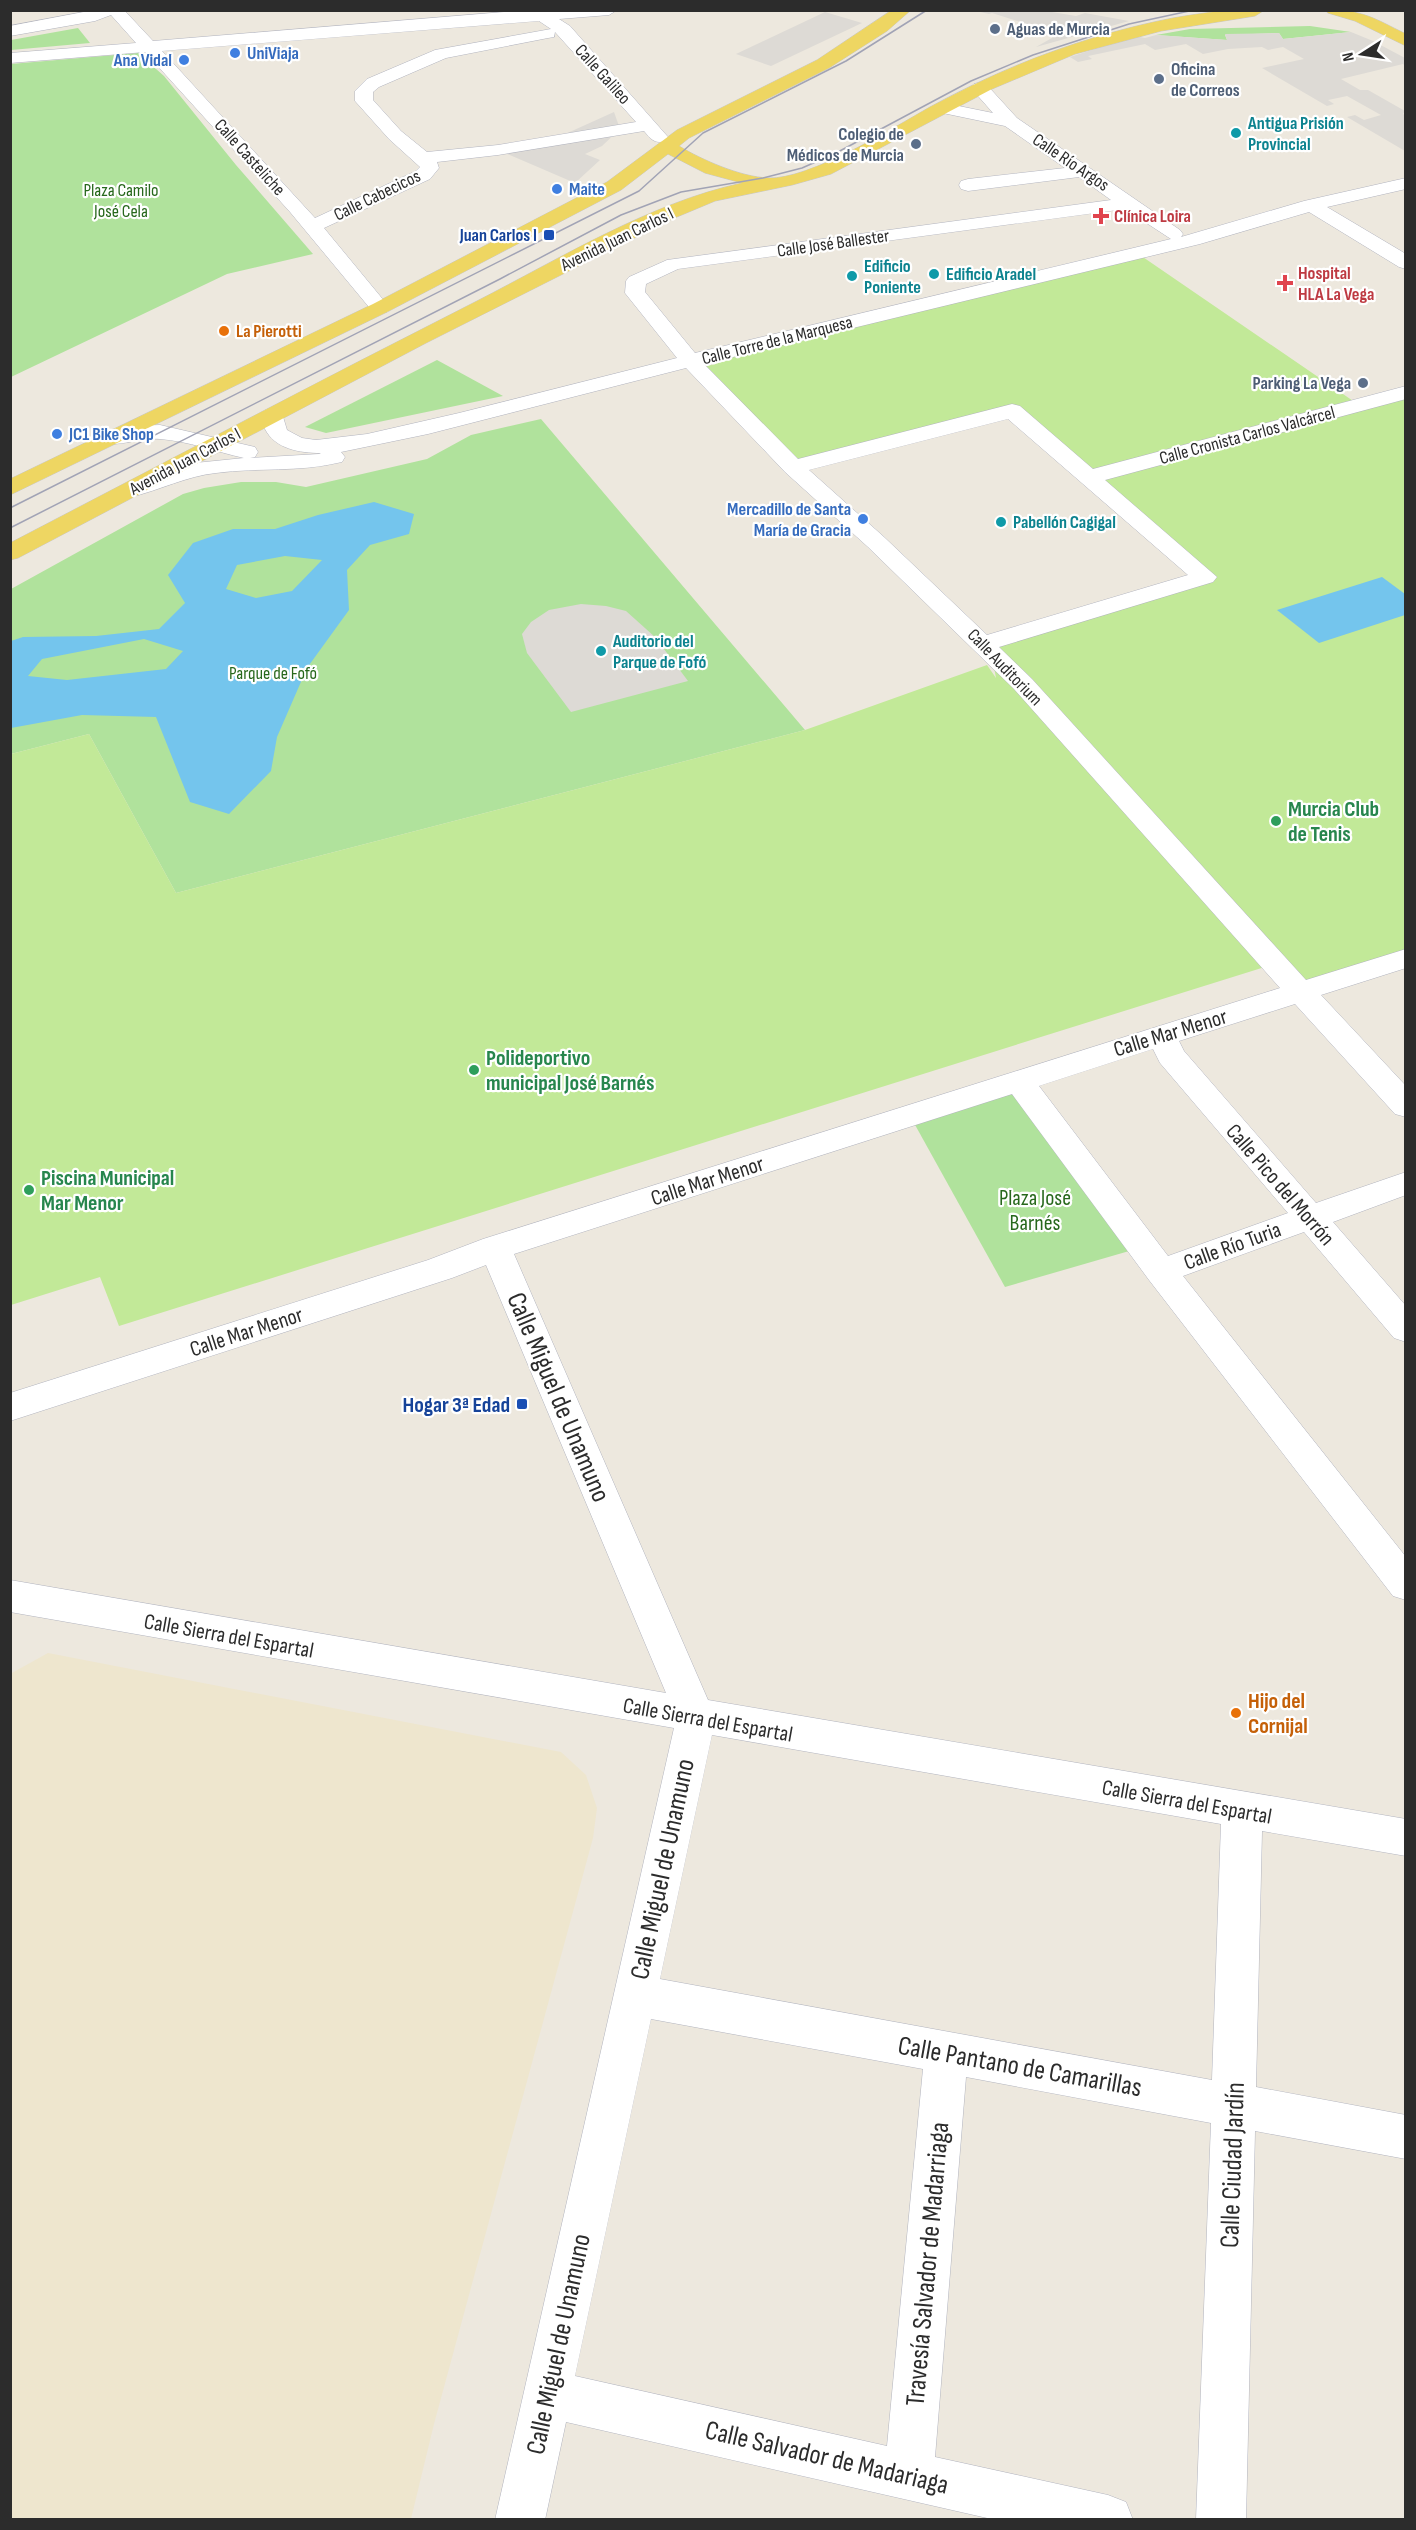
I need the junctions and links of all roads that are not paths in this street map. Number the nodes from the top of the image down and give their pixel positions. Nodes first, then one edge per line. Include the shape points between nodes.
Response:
1 (108, 10) edge
2 (115, 10) edge
3 (609, 10) edge
4 (903, 10) edge
5 (1202, 10) edge
6 (1270, 10) edge
7 (1334, 10) edge
8 (1255, 11) edge
9 (539, 13) edge
10 (564, 30) junction
11 (10, 31) edge
12 (1406, 41) edge
13 (149, 47) junction
14 (478, 47) junction
15 (538, 51) dead end
16 (562, 53) dead end
17 (586, 54) junction
18 (10, 58) edge
19 (980, 88) junction
20 (944, 108) junction
21 (1011, 122) junction
22 (648, 124) junction
23 (666, 145) junction
24 (423, 158) junction
25 (1084, 171) junction
26 (1406, 183) edge
27 (773, 185) junction
28 (968, 185) dead end
29 (1131, 203) junction
30 (1311, 205) junction
31 (311, 227) junction
32 (1182, 234) junction
33 (1406, 263) edge
34 (380, 308) junction
35 (691, 361) junction
36 (1406, 392) edge
37 (273, 415) junction
38 (111, 438) junction
39 (383, 438) junction
40 (217, 444) junction
41 (333, 447) junction
42 (793, 467) junction
43 (1089, 477) junction
44 (10, 488) edge
45 (129, 490) junction
46 (10, 553) edge
47 (984, 644) junction
48 (1406, 958) edge
49 (1300, 991) junction
50 (1161, 1035) junction
51 (1019, 1081) junction
52 (1406, 1106) edge
53 (1406, 1183) edge
54 (1309, 1217) junction
55 (495, 1248) junction
56 (1161, 1271) junction
57 (1406, 1329) edge
58 (10, 1407) edge
59 (1406, 1585) edge
60 (10, 1596) edge
61 (696, 1717) junction
62 (1242, 1811) junction
63 (1406, 1838) edge
64 (634, 1995) junction
65 (946, 2052) junction
66 (1234, 2106) junction
67 (1406, 2137) edge
68 (547, 2394) junction
69 (909, 2475) junction
70 (520, 2520) edge
71 (1108, 2520) edge
72 (1221, 2520) edge

1 - 11 street via 95,16
2 - 13 street, Calle Casteliche
3 - 9 street
4 - 23 main road via 823,64
5 - 8 main road
6 - 8 main road
7 - 12 main road via 1361,18
8 - 19 main road, Avenida Juan Carlos I via 1171,23 1098,41
9 - 10 street, Calle Galileo
9 - 13 street
10 - 14 street, Calle Cabecicos
10 - 17 street, Calle Galileo
13 - 18 street
13 - 31 street, Calle Casteliche
14 - 15 street, Calle Cabecicos
14 - 24 street, Calle Cabecicos via 441,54 373,83 364,91 364,101
16 - 17 street
17 - 22 street, Calle Galileo
19 - 20 main road, Avenida Juan Carlos I
19 - 21 street, Calle Río Argos
20 - 21 street, Calle Río Argos
20 - 27 main road, Avenida Juan Carlos I via 824,170
21 - 25 street, Calle Río Argos
22 - 23 street, Calle Galileo
22 - 24 street via 498,150
23 - 27 main road via 690,162
23 - 34 main road via 614,186
24 - 31 street, Calle Cabecicos via 430,168 423,175
25 - 28 street
25 - 29 street, Calle Río Argos
26 - 30 street, Calle Torre de la Marquesa
27 - 37 main road, Avenida Juan Carlos I via 693,202
29 - 32 street, Calle Río Argos
29 - 35 street, Calle José Ballester via 674,264 636,281 635,293
30 - 32 street, Calle Torre de la Marquesa via 1226,229
30 - 33 street
31 - 34 street, Calle Casteliche
32 - 35 street, Calle Torre de la Marquesa via 1137,254
34 - 38 main road
35 - 39 street, Calle Torre de la Marquesa
35 - 42 street, Calle Auditorium
36 - 43 street, Calle Cronista Carlos Valcárcel
37 - 40 main road, Avenida Juan Carlos I
37 - 41 street, Calle Torre de la Marquesa via 272,424 279,437 299,444
38 - 40 street, Calle Torre de la Marquesa via 160,432
38 - 44 main road
39 - 41 street, Calle Torre de la Marquesa
39 - 45 street, Calle Torre de la Marquesa via 322,460 294,465 216,467
40 - 41 street, Calle Torre de la Marquesa via 269,454
40 - 45 main road, Avenida Juan Carlos I
42 - 43 street via 1012,411
42 - 47 street, Calle Auditorium
43 - 47 street via 1205,577
45 - 46 main road, Avenida Juan Carlos I
47 - 49 street, Calle Auditorium
48 - 49 street, Calle Mar Menor
49 - 50 street, Calle Mar Menor
49 - 52 street, Calle Auditorium
50 - 51 street, Calle Mar Menor
50 - 54 street, Calle Pico del Morrón via 1171,1056
51 - 55 street, Calle Mar Menor
51 - 56 street
53 - 54 street, Calle Río Turia
54 - 56 street, Calle Río Turia
54 - 57 street, Calle Pico del Morrón
55 - 58 street, Calle Mar Menor
55 - 61 street, Calle Miguel de Unamuno
56 - 59 street
60 - 61 street, Calle Sierra del Espartal
61 - 62 street, Calle Sierra del Espartal
61 - 64 street, Calle Miguel de Unamuno
62 - 63 street, Calle Sierra del Espartal
62 - 66 street, Calle Ciudad Jardín
64 - 65 street, Calle Pantano de Camarillas
64 - 68 street, Calle Miguel de Unamuno
65 - 66 street, Calle Pantano de Camarillas
65 - 69 street, Travesía Salvador de Madarriaga
66 - 67 street, Calle Pantano de Camarillas
66 - 72 street, Calle Ciudad Jardín
68 - 69 street, Calle Salvador de Madariaga
68 - 70 street, Calle Miguel de Unamuno
69 - 71 street, Calle Salvador de Madariaga

